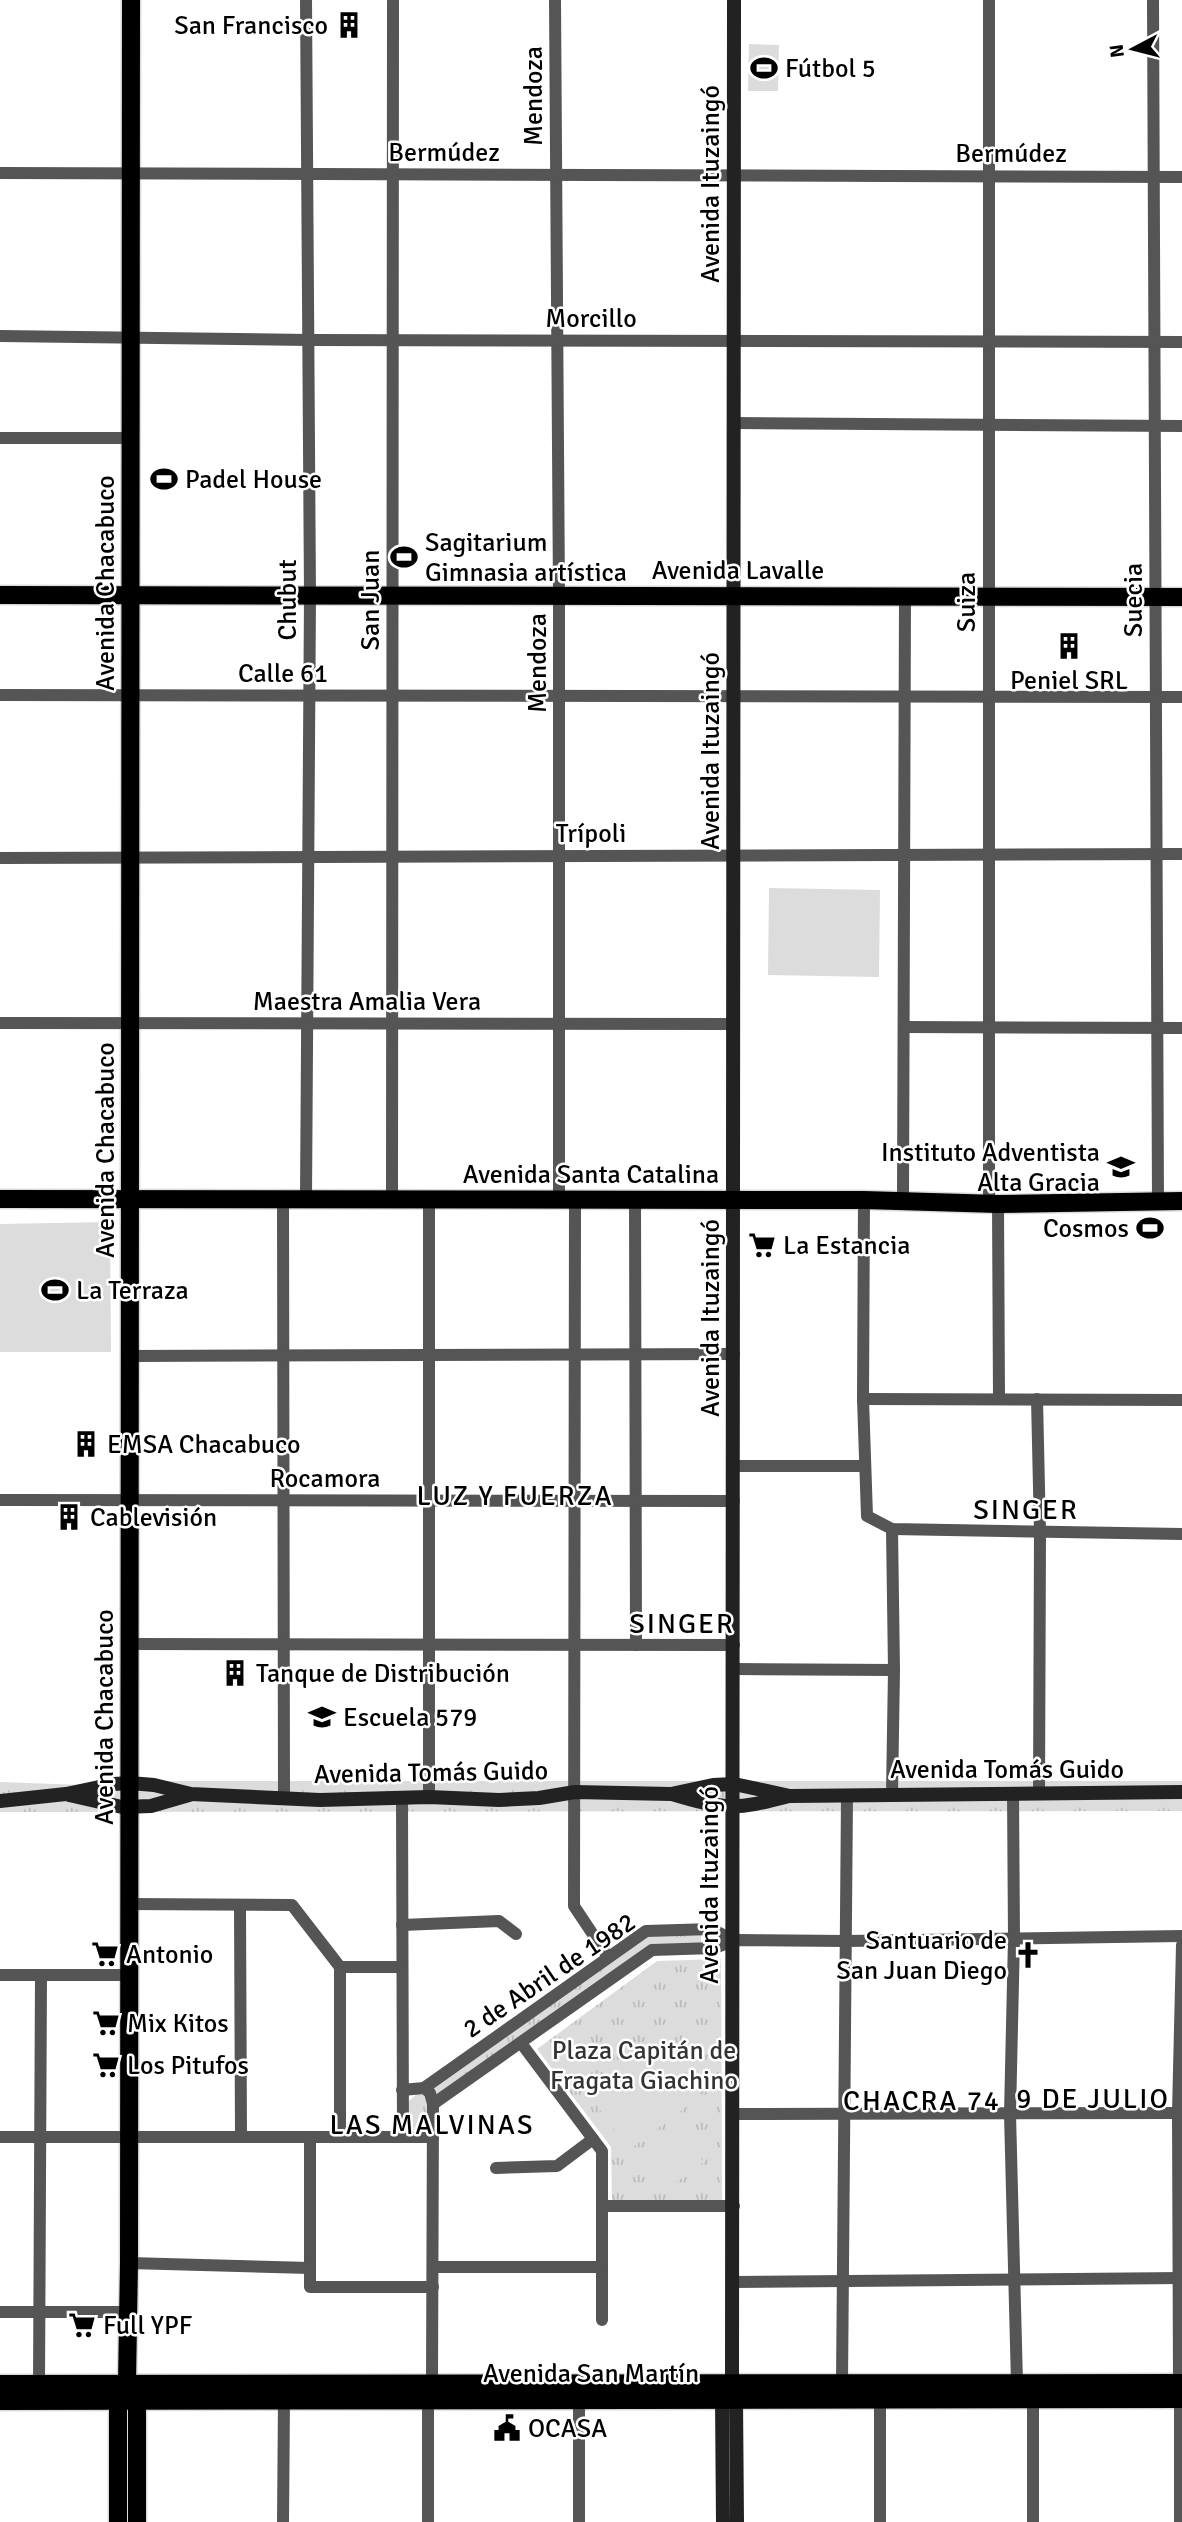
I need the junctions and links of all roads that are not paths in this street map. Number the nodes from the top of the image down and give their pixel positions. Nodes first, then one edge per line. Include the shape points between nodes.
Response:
1 (131, 0) edge
2 (306, 0) edge
3 (393, 0) edge
4 (555, 0) edge
5 (734, 0) edge
6 (989, 0) edge
7 (1153, 0) edge
8 (0, 173) edge
9 (131, 173) junction
10 (309, 174) junction
11 (391, 174) junction
12 (556, 175) junction
13 (734, 175) junction
14 (989, 176) junction
15 (1154, 176) junction
16 (1182, 177) edge
17 (0, 335) edge
18 (131, 336) junction
19 (310, 340) junction
20 (393, 341) junction
21 (557, 341) junction
22 (734, 341) junction
23 (989, 342) junction
24 (1154, 342) junction
25 (1182, 342) edge
26 (735, 423) junction
27 (988, 424) junction
28 (1155, 426) junction
29 (1182, 426) edge
30 (0, 438) edge
31 (131, 438) junction
32 (0, 595) edge
33 (131, 595) junction
34 (310, 596) junction
35 (393, 596) junction
36 (559, 596) junction
37 (734, 596) junction
38 (905, 596) junction
39 (989, 597) junction
40 (1155, 597) junction
41 (1182, 597) edge
42 (0, 695) edge
43 (131, 695) junction
44 (310, 696) junction
45 (393, 696) junction
46 (559, 696) junction
47 (734, 696) junction
48 (905, 697) junction
49 (989, 697) junction
50 (1156, 697) junction
51 (1182, 697) edge
52 (905, 855) junction
53 (989, 855) junction
54 (1156, 855) junction
55 (1182, 855) edge
56 (559, 856) junction
57 (734, 856) junction
58 (131, 857) junction
59 (309, 857) junction
60 (393, 857) junction
61 (0, 858) edge
62 (0, 1023) edge
63 (131, 1023) junction
64 (307, 1023) junction
65 (393, 1024) junction
66 (559, 1024) junction
67 (734, 1024) junction
68 (904, 1027) junction
69 (989, 1027) junction
70 (1157, 1028) junction
71 (1182, 1028) edge
72 (0, 1199) edge
73 (131, 1199) junction
74 (283, 1199) junction
75 (306, 1199) junction
76 (392, 1199) junction
77 (429, 1200) junction
78 (567, 1200) junction
79 (635, 1200) junction
80 (734, 1200) junction
81 (864, 1200) junction
82 (1158, 1201) junction
83 (1182, 1201) edge
84 (903, 1202) junction
85 (994, 1203) junction
86 (282, 1354) junction
87 (635, 1354) junction
88 (734, 1354) junction
89 (429, 1355) junction
90 (574, 1355) junction
91 (131, 1356) junction
92 (999, 1398) junction
93 (863, 1399) junction
94 (1037, 1399) junction
95 (1182, 1400) edge
96 (734, 1466) junction
97 (864, 1466) junction
98 (0, 1500) edge
99 (131, 1500) junction
100 (284, 1500) junction
101 (429, 1501) junction
102 (575, 1501) junction
103 (636, 1501) junction
104 (734, 1501) junction
105 (892, 1529) junction
106 (1040, 1532) junction
107 (1182, 1534) edge
108 (130, 1644) junction
109 (284, 1645) junction
110 (429, 1645) junction
111 (575, 1645) junction
112 (636, 1645) junction
113 (734, 1645) junction
114 (734, 1669) junction
115 (894, 1670) junction
116 (130, 1783) junction
117 (734, 1784) junction
118 (575, 1792) junction
119 (1182, 1792) edge
120 (1013, 1793) junction
121 (1040, 1793) junction
122 (66, 1794) junction
123 (191, 1794) junction
124 (671, 1794) junction
125 (892, 1794) junction
126 (790, 1796) junction
127 (402, 1797) junction
128 (429, 1797) junction
129 (847, 1797) junction
130 (284, 1798) junction
131 (0, 1801) edge
132 (130, 1807) junction
133 (733, 1808) junction
134 (129, 1904) junction
135 (240, 1905) junction
136 (402, 1925) junction
137 (516, 1934) dead end
138 (1182, 1936) edge
139 (1014, 1938) junction
140 (733, 1940) junction
141 (846, 1941) junction
142 (1182, 1945) edge
143 (608, 1957) junction
144 (340, 1967) junction
145 (402, 1967) junction
146 (0, 1975) edge
147 (41, 1975) junction
148 (130, 1975) junction
149 (521, 2043) junction
150 (402, 2090) junction
151 (429, 2095) junction
152 (1010, 2113) junction
153 (1180, 2113) edge
154 (733, 2114) junction
155 (845, 2114) junction
156 (0, 2137) edge
157 (40, 2137) junction
158 (129, 2137) junction
159 (241, 2137) junction
160 (310, 2137) junction
161 (341, 2137) junction
162 (402, 2137) junction
163 (433, 2137) junction
164 (593, 2139) junction
165 (496, 2168) dead end
166 (602, 2206) junction
167 (734, 2206) junction
168 (130, 2263) junction
169 (433, 2267) junction
170 (602, 2267) junction
171 (310, 2268) junction
172 (1181, 2278) edge
173 (1015, 2279) junction
174 (843, 2281) junction
175 (734, 2283) junction
176 (433, 2287) junction
177 (0, 2312) edge
178 (40, 2312) junction
179 (129, 2312) junction
180 (602, 2319) dead end
181 (127, 2383) junction
182 (842, 2383) junction
183 (0, 2384) edge
184 (39, 2384) junction
185 (1017, 2384) junction
186 (430, 2391) junction
187 (1181, 2391) edge
188 (730, 2394) junction
189 (284, 2399) junction
190 (579, 2399) junction
191 (880, 2399) junction
192 (1032, 2399) junction
193 (0, 2401) edge
194 (118, 2402) junction
195 (137, 2402) junction
196 (118, 2522) edge
197 (137, 2522) edge
198 (283, 2522) edge
199 (428, 2522) edge
200 (579, 2522) edge
201 (723, 2522) edge
202 (737, 2522) edge
203 (880, 2522) edge
204 (1032, 2522) edge
205 (1180, 2522) edge

1 - 9 main road, Avenida Chacabuco
2 - 10 street, Chubut
3 - 11 street, San Juan
4 - 12 street, Mendoza
5 - 13 main road, Avenida Ituzaingó
6 - 14 street, Suiza
7 - 15 street, Suecia
8 - 9 street, Bermúdez
9 - 10 street, Bermúdez
9 - 18 main road, Avenida Chacabuco
10 - 11 street, Bermúdez
10 - 19 street, Chubut
11 - 12 street, Bermúdez
11 - 20 street, San Juan
12 - 13 street, Bermúdez
12 - 21 street, Mendoza
13 - 14 street, Bermúdez
13 - 22 main road, Avenida Ituzaingó
14 - 15 street, Bermúdez
14 - 23 street, Suiza
15 - 16 street, Bermúdez
15 - 24 street, Suecia
17 - 18 street, Morcillo
18 - 19 street, Morcillo
18 - 31 main road, Avenida Chacabuco
19 - 20 street, Morcillo
19 - 34 street, Chubut
20 - 21 street, Morcillo
20 - 35 street, San Juan
21 - 22 street, Morcillo
21 - 36 street, Mendoza
22 - 23 street, Morcillo
22 - 26 main road, Avenida Ituzaingó
23 - 24 street, Morcillo
23 - 27 street, Suiza
24 - 25 street, Morcillo
24 - 28 street, Suecia
26 - 27 street
26 - 37 main road, Avenida Ituzaingó
27 - 28 street
27 - 39 street, Suiza
28 - 29 street
28 - 40 street, Suecia
30 - 31 street
31 - 33 main road, Avenida Chacabuco
32 - 33 main road, Avenida Lavalle
33 - 34 main road, Avenida Lavalle
33 - 43 main road, Avenida Chacabuco
34 - 35 main road, Avenida Lavalle
34 - 44 street, Chubut
35 - 36 main road, Avenida Lavalle
35 - 45 street, San Juan
36 - 37 main road, Avenida Lavalle
36 - 46 street, Mendoza
37 - 38 main road, Avenida Lavalle
37 - 47 main road, Avenida Ituzaingó
38 - 39 main road, Avenida Lavalle
38 - 48 street
39 - 40 main road, Avenida Lavalle
39 - 49 street, Suiza
40 - 41 main road, Avenida Lavalle
40 - 50 street, Suecia
42 - 43 street, Calle 61
43 - 44 street, Calle 61
43 - 58 main road, Avenida Chacabuco
44 - 45 street, Calle 61
44 - 59 street, Chubut
45 - 46 street, Calle 61
45 - 60 street, San Juan
46 - 47 street, Calle 61
46 - 56 street, Mendoza
47 - 48 street, Calle 61
47 - 57 main road, Avenida Ituzaingó
48 - 49 street, Calle 61
48 - 52 street
49 - 50 street, Calle 61
49 - 53 street, Suiza
50 - 51 street, Calle 61
50 - 54 street, Suecia
52 - 53 street, Trípoli
52 - 57 street, Trípoli
52 - 68 street
53 - 54 street, Trípoli
53 - 69 street, Suiza
54 - 55 street, Trípoli
54 - 70 street, Suecia
56 - 57 street, Trípoli
56 - 60 street, Trípoli
56 - 66 street, Mendoza
57 - 67 main road, Avenida Ituzaingó
58 - 59 street, Trípoli
58 - 61 street, Trípoli
58 - 63 main road, Avenida Chacabuco
59 - 60 street, Trípoli
59 - 64 street, Chubut
60 - 65 street, San Juan
62 - 63 street, Maestra Amalia Vera
63 - 64 street, Maestra Amalia Vera
63 - 73 main road, Avenida Chacabuco
64 - 65 street, Maestra Amalia Vera
64 - 75 street, Chubut
65 - 66 street, Maestra Amalia Vera
65 - 76 street, San Juan
66 - 67 street, Maestra Amalia Vera
66 - 78 street, Mendoza
67 - 80 main road, Avenida Ituzaingó
68 - 69 street
68 - 84 street
69 - 70 street
69 - 85 street, Suiza
70 - 71 street
70 - 82 street, Suecia
72 - 73 main road, Avenida Santa Catalina
73 - 74 main road, Avenida Santa Catalina
73 - 91 main road, Avenida Chacabuco
74 - 75 main road, Avenida Santa Catalina
74 - 86 street
75 - 76 main road, Avenida Santa Catalina
76 - 77 main road, Avenida Santa Catalina
77 - 78 main road, Avenida Santa Catalina
77 - 89 street
78 - 79 main road, Avenida Santa Catalina
78 - 90 street, Mendoza
79 - 80 main road, Avenida Santa Catalina
79 - 87 street
80 - 81 main road, Avenida Santa Catalina
80 - 88 main road, Avenida Ituzaingó
81 - 84 main road, Avenida Santa Catalina
81 - 93 street
82 - 83 main road, Avenida Santa Catalina
82 - 85 main road, Avenida Santa Catalina
84 - 85 main road, Avenida Santa Catalina
85 - 92 street, Suiza
86 - 89 street
86 - 91 street
86 - 100 street
87 - 88 street
87 - 90 street
87 - 103 street
88 - 96 main road, Avenida Ituzaingó
89 - 90 street
89 - 101 street
90 - 102 street, Mendoza
91 - 99 main road, Avenida Chacabuco
92 - 93 street
92 - 94 street
93 - 97 street
94 - 95 street
94 - 106 street
96 - 97 street
96 - 104 main road, Avenida Ituzaingó
97 - 105 street via 867,1516
98 - 99 street, Rocamora
99 - 100 street, Rocamora
99 - 108 main road, Avenida Chacabuco
100 - 101 street, Rocamora
100 - 109 street
101 - 102 street, Rocamora
101 - 110 street
102 - 103 street, Rocamora
102 - 111 street, Mendoza
103 - 104 street, Rocamora
103 - 112 street
104 - 113 main road, Avenida Ituzaingó
105 - 106 street
105 - 115 street
106 - 107 street
106 - 121 street
108 - 109 street
108 - 116 main road, Avenida Chacabuco
109 - 110 street
109 - 130 street
110 - 111 street
110 - 128 street
111 - 112 street
111 - 118 street, Mendoza
112 - 113 street
113 - 114 main road, Avenida Ituzaingó
114 - 115 street
114 - 117 main road, Avenida Ituzaingó
115 - 125 street
116 - 122 main road, Avenida Tomás Guido
116 - 123 main road, Avenida Tomás Guido
116 - 132 main road, Avenida Chacabuco
117 - 124 main road, Avenida Tomás Guido
117 - 126 main road, Avenida Tomás Guido
117 - 133 main road, Avenida Ituzaingó
118 - 124 main road, Avenida Tomás Guido
118 - 128 main road, Avenida Tomás Guido via 499,1800
118 - 143 street, Mendoza via 574,1906
119 - 121 main road, Avenida Tomás Guido
120 - 121 main road, Avenida Tomás Guido
120 - 125 main road, Avenida Tomás Guido
120 - 139 street
122 - 131 main road, Avenida Tomás Guido
122 - 132 main road, Avenida Tomás Guido via 112,1807
123 - 130 main road, Avenida Tomás Guido
123 - 132 main road, Avenida Tomás Guido
124 - 133 main road, Avenida Tomás Guido
125 - 129 main road, Avenida Tomás Guido
126 - 129 main road, Avenida Tomás Guido
126 - 133 main road, Avenida Tomás Guido
127 - 128 main road, Avenida Tomás Guido
127 - 130 main road, Avenida Tomás Guido
127 - 136 street
129 - 141 street
132 - 134 main road, Avenida Chacabuco
133 - 140 main road, Avenida Ituzaingó
134 - 135 street
134 - 148 main road, Avenida Chacabuco
135 - 144 street via 292,1905
135 - 159 street
136 - 137 street via 499,1922
136 - 145 street
138 - 139 street
139 - 141 street
139 - 152 street
140 - 141 street
140 - 143 street, 2 de Abril de 1982 via 712,1929 646,1931
140 - 149 street, 2 de Abril de 1982 via 713,1948 652,1950
140 - 154 main road, Avenida Ituzaingó
141 - 155 street
142 - 153 street
143 - 151 street, 2 de Abril de 1982
144 - 145 street
144 - 161 street
145 - 150 street
146 - 147 street
147 - 148 street
147 - 157 street
148 - 158 main road, Avenida Chacabuco
149 - 151 street, 2 de Abril de 1982
149 - 164 street
150 - 151 street
150 - 162 street
151 - 163 street
152 - 153 street
152 - 155 street
152 - 173 street
153 - 172 street
154 - 155 street
154 - 167 main road, Avenida Ituzaingó
155 - 174 street
156 - 157 street
157 - 158 street
157 - 178 street
158 - 159 street
158 - 168 main road, Avenida Chacabuco
159 - 160 street
160 - 161 street
160 - 171 street
161 - 162 street
162 - 163 street
163 - 169 street
164 - 165 street via 557,2166
164 - 166 street via 602,2151
166 - 167 street
166 - 170 street
167 - 175 main road, Avenida Ituzaingó
168 - 171 street
168 - 179 main road, Avenida Chacabuco
169 - 170 street
169 - 176 street
170 - 180 street
171 - 176 street via 310,2287
172 - 173 street
172 - 187 street
173 - 174 street
173 - 185 street
174 - 175 street
174 - 182 street
175 - 188 main road, Avenida Ituzaingó
176 - 186 street
177 - 178 street
178 - 179 street
178 - 184 street
179 - 181 main road, Avenida Chacabuco
181 - 184 main road, Avenida San Martín
181 - 186 main road, Avenida San Martín
181 - 194 main road, Avenida Chacabuco
181 - 195 main road, Avenida Chacabuco
182 - 185 main road, Avenida San Martín
182 - 188 main road, Avenida San Martín
183 - 184 main road, Avenida San Martín
185 - 187 main road, Avenida San Martín
186 - 188 main road, Avenida San Martín
186 - 189 main road, Avenida San Martín
186 - 190 main road, Avenida San Martín
186 - 199 street
187 - 192 main road, Avenida San Martín
187 - 205 street
188 - 190 main road, Avenida San Martín
188 - 191 main road, Avenida San Martín
188 - 201 main road, Avenida Ituzaingó
188 - 202 main road, Avenida Ituzaingó
189 - 195 main road, Avenida San Martín
189 - 198 street
190 - 200 street
191 - 192 main road, Avenida San Martín
191 - 203 street
192 - 204 street
193 - 194 main road, Avenida San Martín
194 - 195 main road, Avenida San Martín
194 - 196 main road, Avenida Chacabuco
195 - 197 main road, Avenida Chacabuco

